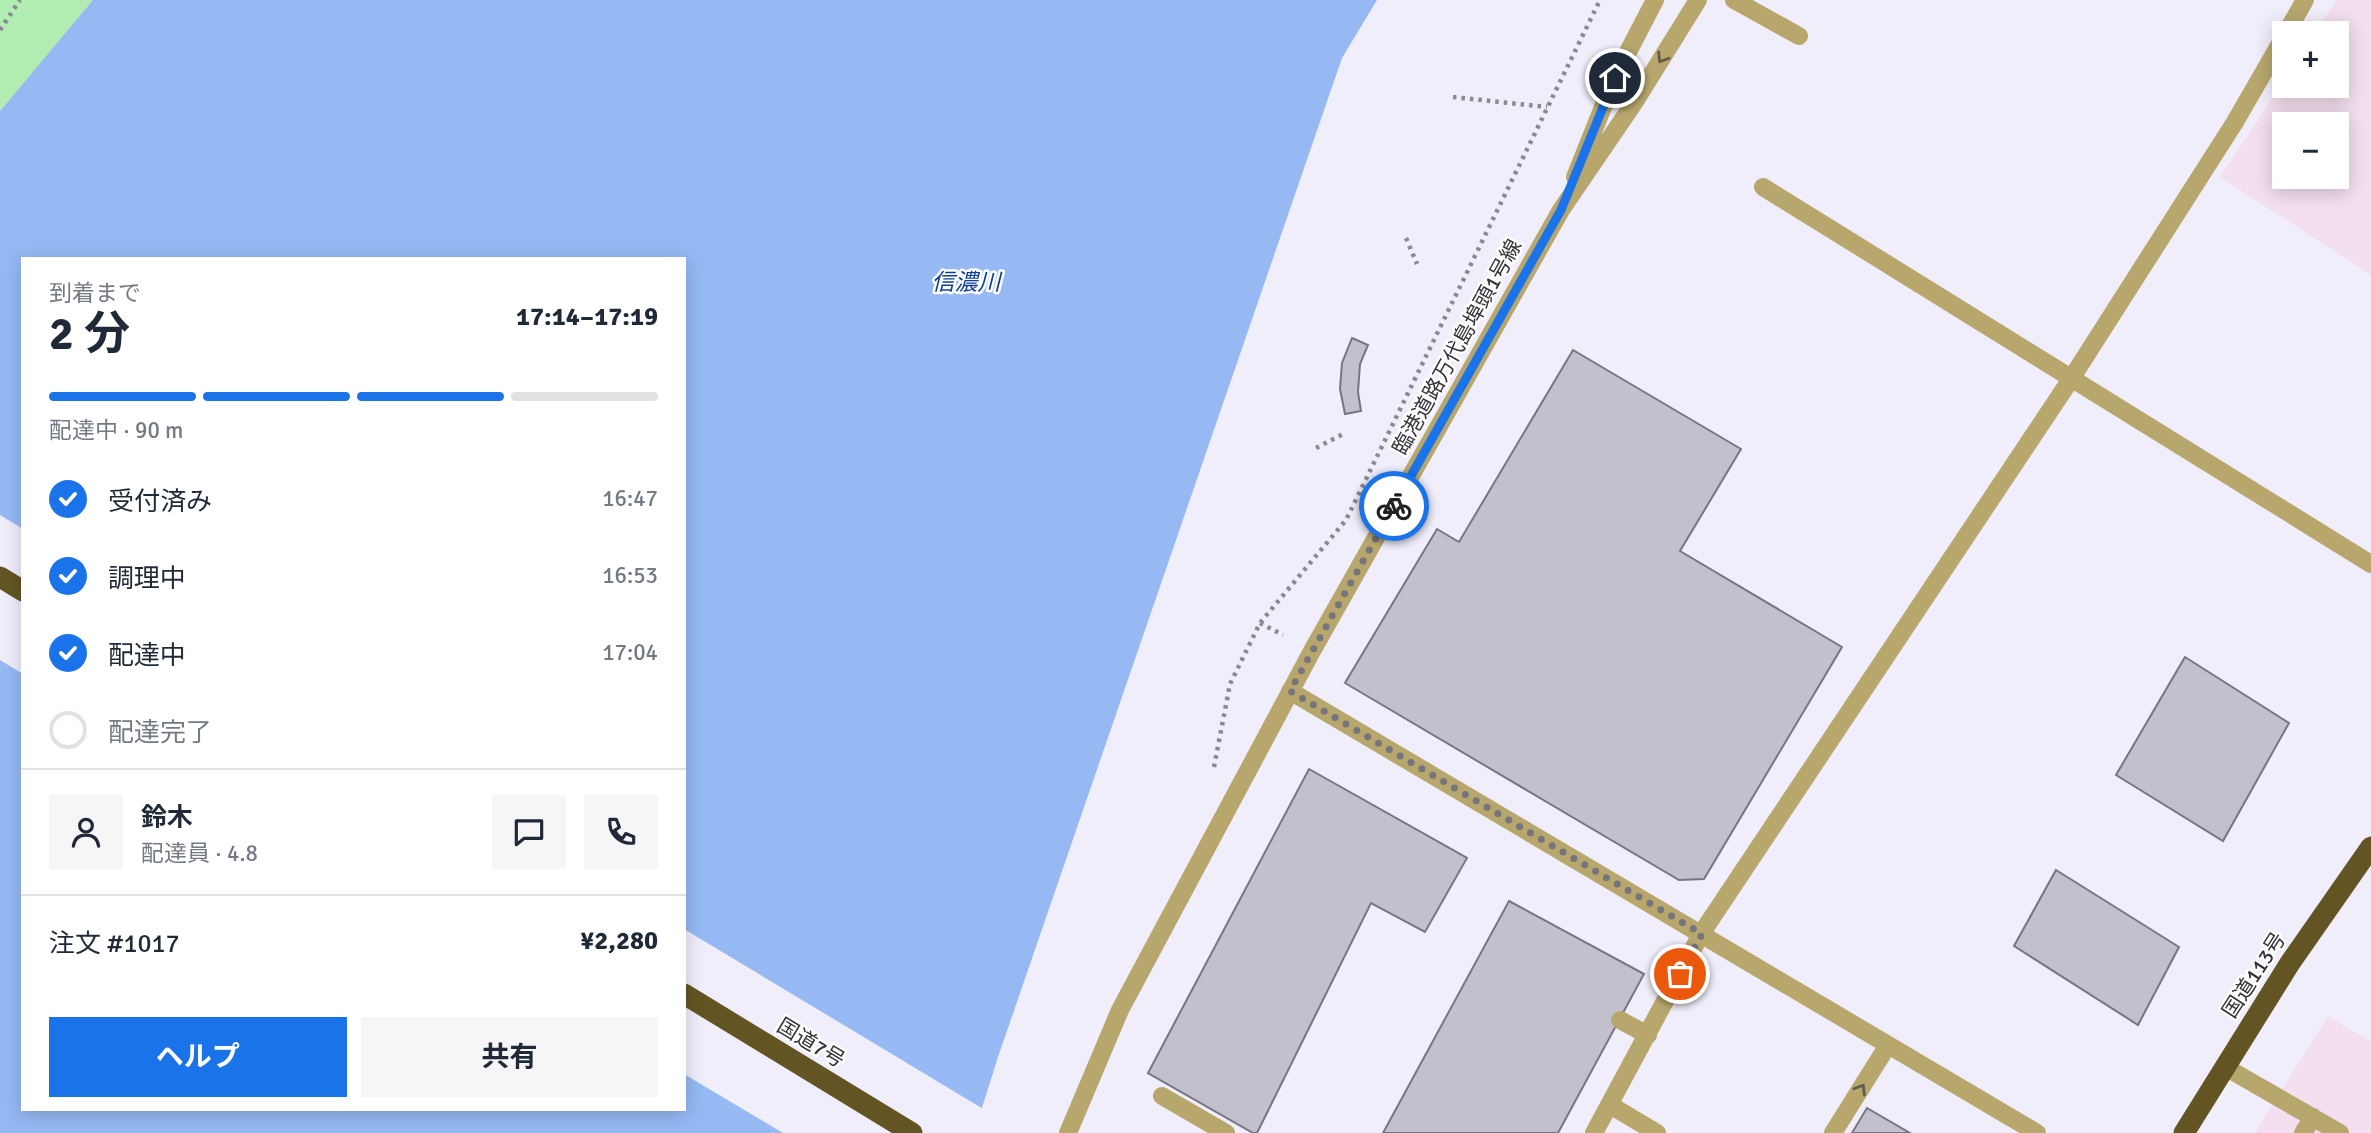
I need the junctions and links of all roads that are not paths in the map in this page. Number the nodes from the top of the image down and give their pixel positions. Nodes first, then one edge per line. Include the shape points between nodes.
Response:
1 (1655, 0) edge
2 (1698, 0) edge
3 (1734, 0) edge
4 (2305, 0) edge
5 (2293, 21) edge
6 (1799, 36) dead end
7 (2272, 58) edge
8 (1763, 187) dead end
9 (1561, 210) junction
10 (2071, 379) junction
11 (2371, 564) edge
12 (0, 577) edge
13 (21, 590) edge
14 (1290, 691) junction
15 (2371, 847) edge
16 (1702, 934) junction
17 (686, 995) edge
18 (1620, 1020) dead end
19 (1648, 1035) junction
20 (1888, 1045) junction
21 (2225, 1067) junction
22 (1162, 1096) dead end
23 (1609, 1105) junction
24 (2308, 1125) edge
25 (912, 1133) edge
26 (1068, 1133) edge
27 (1226, 1133) edge
28 (1594, 1133) edge
29 (1657, 1133) edge
30 (1833, 1133) edge
31 (2037, 1133) edge
32 (2184, 1133) edge
33 (2340, 1133) edge

1 - 9 street, 臨港道路万代島埠頭1号線 via 1615,78
2 -> 9 street, 臨港道路万代島埠頭1号線
3 - 6 street
4 - 5 street
7 - 10 street
8 - 10 street
9 - 14 street, 臨港道路万代島埠頭1号線
10 - 11 street
10 - 16 street
12 - 13 highway
14 - 16 street
14 - 26 street, 臨港道路万代島埠頭1号線 via 1120,1010
15 - 21 highway, 国道113号
16 - 19 street
16 - 20 street
17 - 25 highway, 国道7号
18 - 19 street
19 - 23 street
30 -> 20 street
20 - 31 street
21 - 24 street
21 - 32 highway, 国道113号
22 - 27 street
23 - 28 street
23 - 29 street
24 - 33 street

